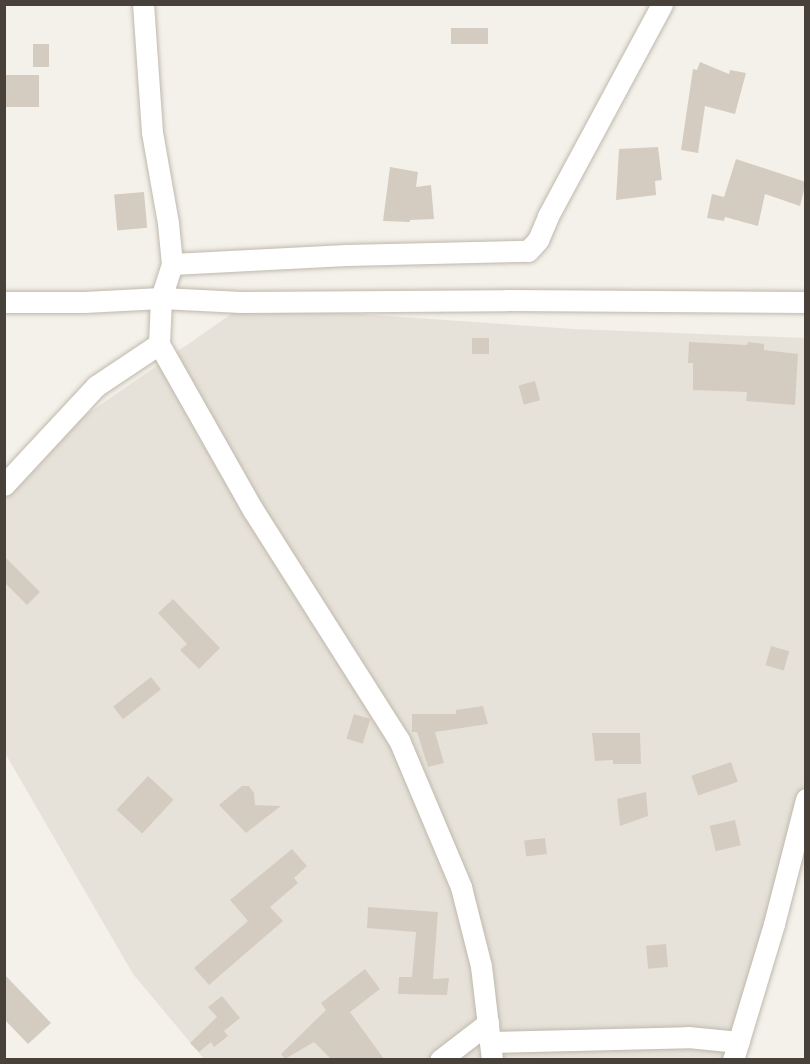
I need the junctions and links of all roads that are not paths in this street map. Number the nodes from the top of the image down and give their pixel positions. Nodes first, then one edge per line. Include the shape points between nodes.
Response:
1 (143, 4) edge
2 (662, 4) edge
3 (172, 264) junction
4 (162, 298) junction
5 (4, 302) edge
6 (806, 302) edge
7 (159, 344) junction
8 (4, 485) edge
9 (806, 799) edge
10 (490, 1042) edge
11 (736, 1051) edge
12 (440, 1059) edge

1 - 3 street via 152,132
2 - 3 street via 538,240 528,251
3 - 4 street
4 - 5 street
4 - 6 street via 241,302
4 - 7 street
7 - 8 street via 96,386
7 - 10 street via 253,510 399,740 461,887 481,966
9 - 11 street
10 - 11 street via 688,1037
10 - 12 street

